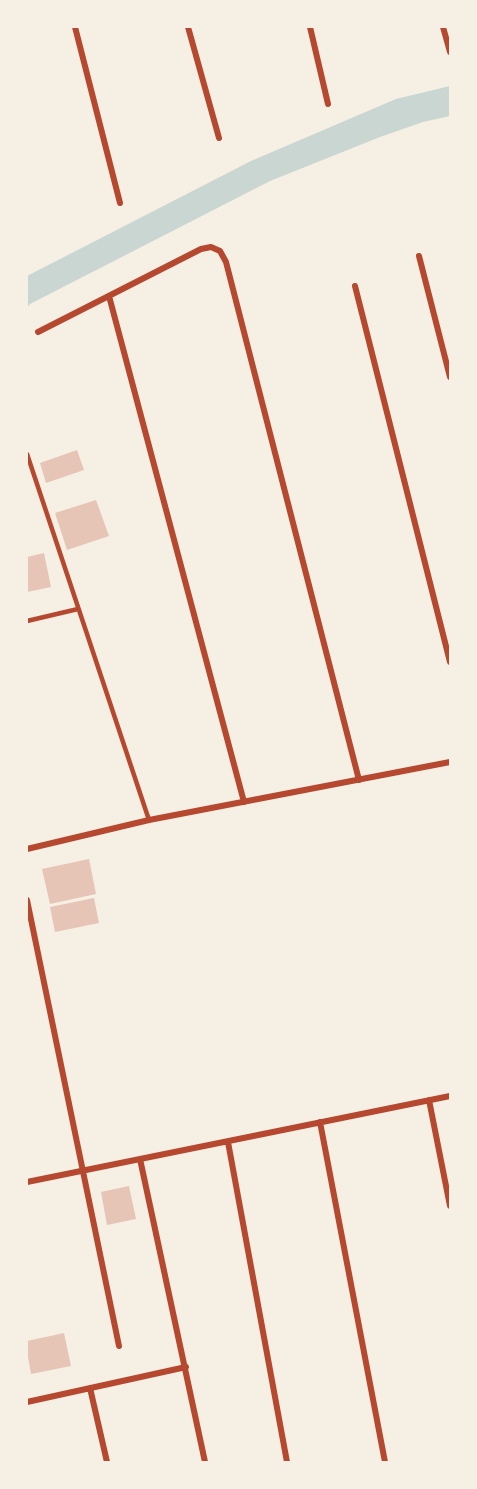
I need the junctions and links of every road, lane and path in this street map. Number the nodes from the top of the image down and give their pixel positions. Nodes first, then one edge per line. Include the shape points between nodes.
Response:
1 (75, 27) edge
2 (188, 27) edge
3 (310, 27) edge
4 (443, 27) edge
5 (450, 52) edge
6 (328, 104) dead end
7 (219, 138) dead end
8 (120, 203) dead end
9 (419, 255) dead end
10 (355, 286) dead end
11 (109, 296) junction
12 (38, 332) dead end
13 (450, 378) edge
14 (27, 454) edge
15 (78, 609) junction
16 (27, 621) edge
17 (450, 662) edge
18 (450, 762) edge
19 (359, 780) junction
20 (244, 802) junction
21 (149, 820) junction
22 (27, 849) edge
23 (27, 900) edge
24 (450, 1096) edge
25 (429, 1100) junction
26 (320, 1122) junction
27 (228, 1142) junction
28 (141, 1159) junction
29 (83, 1171) junction
30 (27, 1182) edge
31 (450, 1206) edge
32 (119, 1346) dead end
33 (186, 1367) junction
34 (90, 1388) junction
35 (27, 1402) edge
36 (107, 1462) edge
37 (205, 1462) edge
38 (287, 1462) edge
39 (385, 1462) edge

1 - 8 street
2 - 7 street
3 - 6 street
4 - 5 street
9 - 13 street
10 - 17 street
11 - 12 street
11 - 19 street via 201,249 211,247 220,251 226,262
11 - 20 street
14 - 15 lane
15 - 16 lane
15 - 21 lane
18 - 19 street
19 - 20 street
20 - 21 street
21 - 22 street
23 - 29 street
24 - 25 street
25 - 26 street
25 - 31 street
26 - 27 street
26 - 39 street
27 - 28 street
27 - 38 street
28 - 29 street
28 - 33 street
29 - 30 street
29 - 32 street
33 - 34 street
33 - 37 street
34 - 35 street
34 - 36 street

